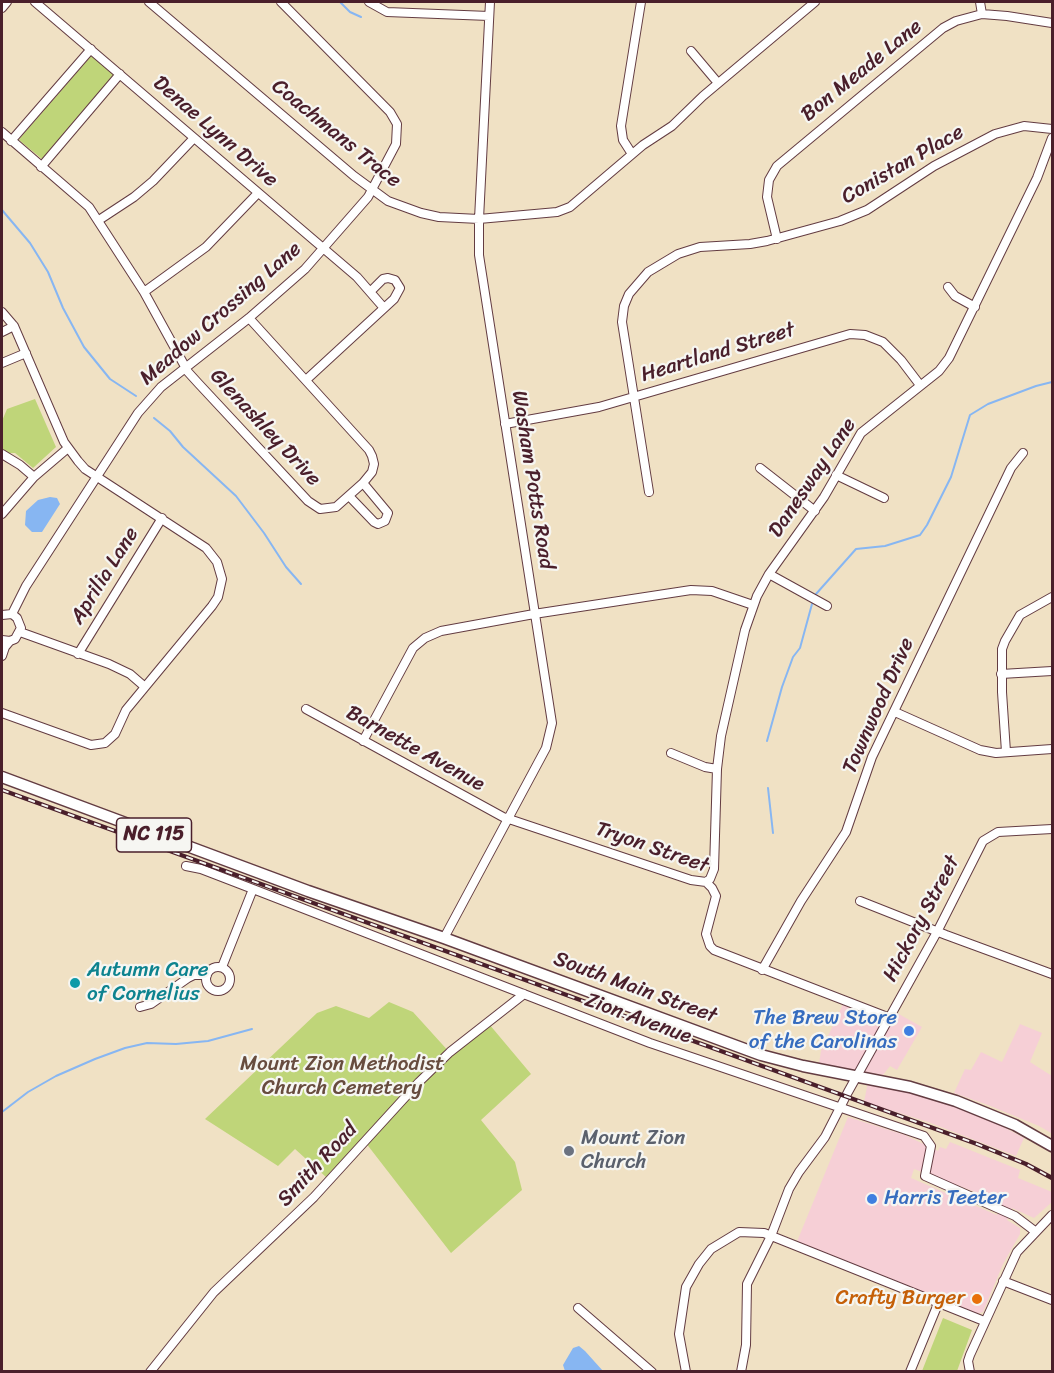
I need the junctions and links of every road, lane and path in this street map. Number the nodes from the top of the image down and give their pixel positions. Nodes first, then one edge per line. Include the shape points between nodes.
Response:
1 (7, 2) edge
2 (35, 2) edge
3 (149, 2) edge
4 (281, 2) edge
5 (369, 2) edge
6 (490, 2) edge
7 (641, 2) edge
8 (815, 2) edge
9 (980, 2) edge
10 (2, 8) edge
11 (982, 14) junction
12 (489, 16) junction
13 (1053, 23) edge
14 (91, 49) junction
15 (691, 51) dead end
16 (120, 74) junction
17 (718, 83) junction
18 (1053, 129) edge
19 (2, 132) edge
20 (194, 138) junction
21 (1053, 138) edge
22 (11, 141) junction
23 (632, 154) junction
24 (41, 167) junction
25 (373, 190) junction
26 (258, 194) junction
27 (479, 219) junction
28 (99, 220) junction
29 (777, 238) junction
30 (324, 249) junction
31 (948, 287) dead end
32 (371, 291) junction
33 (144, 292) junction
34 (975, 307) junction
35 (384, 308) junction
36 (2, 312) edge
37 (249, 318) junction
38 (14, 326) junction
39 (2, 332) edge
40 (26, 353) junction
41 (2, 363) edge
42 (186, 368) junction
43 (306, 381) junction
44 (920, 386) junction
45 (633, 397) junction
46 (505, 424) junction
47 (68, 448) junction
48 (1023, 453) dead end
49 (2, 454) edge
50 (760, 468) dead end
51 (836, 475) junction
52 (97, 476) junction
53 (34, 477) junction
54 (363, 483) junction
55 (649, 492) dead end
56 (349, 496) junction
57 (884, 498) dead end
58 (815, 511) junction
59 (2, 514) edge
60 (162, 518) junction
61 (769, 574) junction
62 (1053, 597) edge
63 (753, 605) junction
64 (828, 606) dead end
65 (534, 614) junction
66 (2, 615) edge
67 (12, 615) junction
68 (20, 632) junction
69 (6, 641) edge
70 (78, 654) junction
71 (2, 656) edge
72 (1053, 672) edge
73 (1001, 674) junction
74 (145, 687) junction
75 (306, 709) dead end
76 (895, 712) junction
77 (2, 713) edge
78 (363, 741) junction
79 (1053, 750) edge
80 (1006, 752) junction
81 (671, 753) dead end
82 (717, 769) junction
83 (2, 777) edge
84 (508, 819) junction
85 (1053, 829) edge
86 (186, 866) dead end
87 (706, 882) junction
88 (253, 889) junction
89 (860, 901) dead end
90 (937, 932) junction
91 (444, 938) junction
92 (222, 967) junction
93 (762, 970) junction
94 (1053, 974) edge
95 (207, 975) junction
96 (524, 994) junction
97 (140, 1007) dead end
98 (890, 1018) junction
99 (858, 1076) junction
100 (839, 1108) junction
101 (1053, 1146) edge
102 (1053, 1215) edge
103 (1036, 1232) junction
104 (771, 1236) junction
105 (1003, 1281) junction
106 (1053, 1300) edge
107 (938, 1304) junction
108 (578, 1308) dead end
109 (984, 1322) junction
110 (150, 1371) edge
111 (652, 1371) edge
112 (686, 1371) edge
113 (743, 1371) edge
114 (910, 1371) edge
115 (970, 1371) edge

1 - 10 street
2 - 14 street, Denae Lynn Drive
3 - 25 street, Coachmans Trace
4 - 25 street, Meadow Crossing Lane via 394,118 398,130 396,144
5 - 12 street via 387,12
6 - 12 street, Washam Potts Road
7 - 23 street via 621,126 623,140
8 - 17 street, Coachmans Trace
9 - 11 street
11 - 13 street, Bon Meade Lane
11 - 29 street, Bon Meade Lane via 943,28 777,165 769,180 767,197
12 - 27 street, Washam Potts Road
14 - 16 street, Denae Lynn Drive
14 - 22 street
15 - 17 street
16 - 20 street, Denae Lynn Drive
16 - 24 street
17 - 23 street, Coachmans Trace via 672,126
18 - 29 street, Conistan Place via 1024,126 1003,131 934,165 867,210
19 - 22 street, Glenashley Drive
20 - 26 street, Denae Lynn Drive
20 - 28 street via 153,181
21 - 34 street, Danesway Lane
22 - 24 street, Glenashley Drive
23 - 27 street, Coachmans Trace via 564,210
24 - 28 street, Glenashley Drive
25 - 27 street, Coachmans Trace via 397,205 421,213
25 - 30 street, Meadow Crossing Lane
26 - 30 street, Denae Lynn Drive
26 - 33 street via 206,247
27 - 46 street, Washam Potts Road via 481,265
28 - 33 street, Glenashley Drive
29 - 45 street, Conistan Place via 689,249 638,281 626,300 622,322
30 - 32 street, Denae Lynn Drive
30 - 37 street, Meadow Crossing Lane
31 - 34 street via 955,296
32 - 35 street, Denae Lynn Drive
32 - 35 street via 383,279 398,284 399,292
33 - 42 street, Glenashley Drive
34 - 44 street, Danesway Lane via 950,358
35 - 43 street
36 - 38 street
37 - 42 street, Meadow Crossing Lane
37 - 43 street, Glenashley Drive
38 - 39 street
38 - 40 street
40 - 41 street
40 - 47 street
42 - 52 street, Meadow Crossing Lane via 161,387 138,413
42 - 56 street, Glenashley Drive via 313,506 329,509
43 - 54 street, Glenashley Drive via 369,450 374,464
44 - 45 street, Heartland Street via 883,342 850,334
44 - 51 street, Danesway Lane via 861,433
45 - 46 street, Heartland Street via 573,413
45 - 55 street, Conistan Place
46 - 65 street, Washam Potts Road
47 - 52 street via 85,469
47 - 53 street
48 - 76 street, Townwood Drive via 1011,468
49 - 53 street
50 - 58 street
51 - 57 street
51 - 58 street, Danesway Lane
52 - 60 street
52 - 67 street, Meadow Crossing Lane via 26,586
53 - 59 street
54 - 56 street, Glenashley Drive
54 - 56 street via 388,513 386,521 374,522
58 - 61 street, Danesway Lane
60 - 70 street, Aprilia Lane
60 - 74 street via 212,554 221,570 221,587 212,606
61 - 63 street, Danesway Lane
61 - 64 street
62 - 73 street via 1025,611 1015,621 1002,649
63 - 65 street via 712,591 691,590
63 - 82 street, Danesway Lane via 727,706
65 - 78 street via 446,630 425,638 410,653
65 - 84 street, Washam Potts Road via 552,731
66 - 67 street
67 - 68 street via 20,623
68 - 69 street via 15,639
68 - 70 street
69 - 71 street
70 - 74 street via 130,674
72 - 73 street
73 - 80 street
74 - 77 street via 126,710 115,734 98,746
75 - 78 street, Barnette Avenue
76 - 80 street via 973,748
76 - 93 street, Townwood Drive via 872,757 846,832
78 - 84 street, Barnette Avenue
79 - 80 street
81 - 82 street
82 - 87 street, Danesway Lane via 714,869
83 - 91 main road, South Main Street / NC 115
84 - 87 street, Tryon Street
84 - 91 street, Washam Potts Road
85 - 90 street, Hickory Street via 1004,831 983,841
86 - 88 street, Zion Avenue
87 - 93 street, Tryon Street via 716,896 706,928 710,946 718,953
88 - 92 street
88 - 96 street, Zion Avenue
89 - 90 street
90 - 94 street
90 - 98 street, Hickory Street
91 - 99 main road, South Main Street / NC 115 via 761,1054
92 - 95 street via 213,968
92 - 95 street via 230,979 224,989 216,991 209,987
93 - 98 street, Tryon Street
95 - 97 street via 194,975
96 - 100 street, Zion Avenue via 650,1043
96 - 110 street, Smith Road via 450,1052 419,1082 280,1232 214,1292
98 - 99 street, Hickory Street
99 - 100 street, Hickory Street
99 - 101 main road, South Main Street / NC 115 via 975,1107
100 - 103 street, Zion Avenue via 924,1136 931,1146 925,1176 1015,1216
100 - 104 street, Hickory Street via 822,1143 793,1181
102 - 103 street
103 - 105 street via 1020,1248
104 - 107 street
104 - 112 street via 739,1232 711,1249 699,1264 686,1287 681,1312 679,1334
104 - 113 street, Hickory Street via 747,1284
105 - 106 street
105 - 109 street
107 - 109 street
107 - 114 street
108 - 111 street
109 - 115 street via 970,1355

